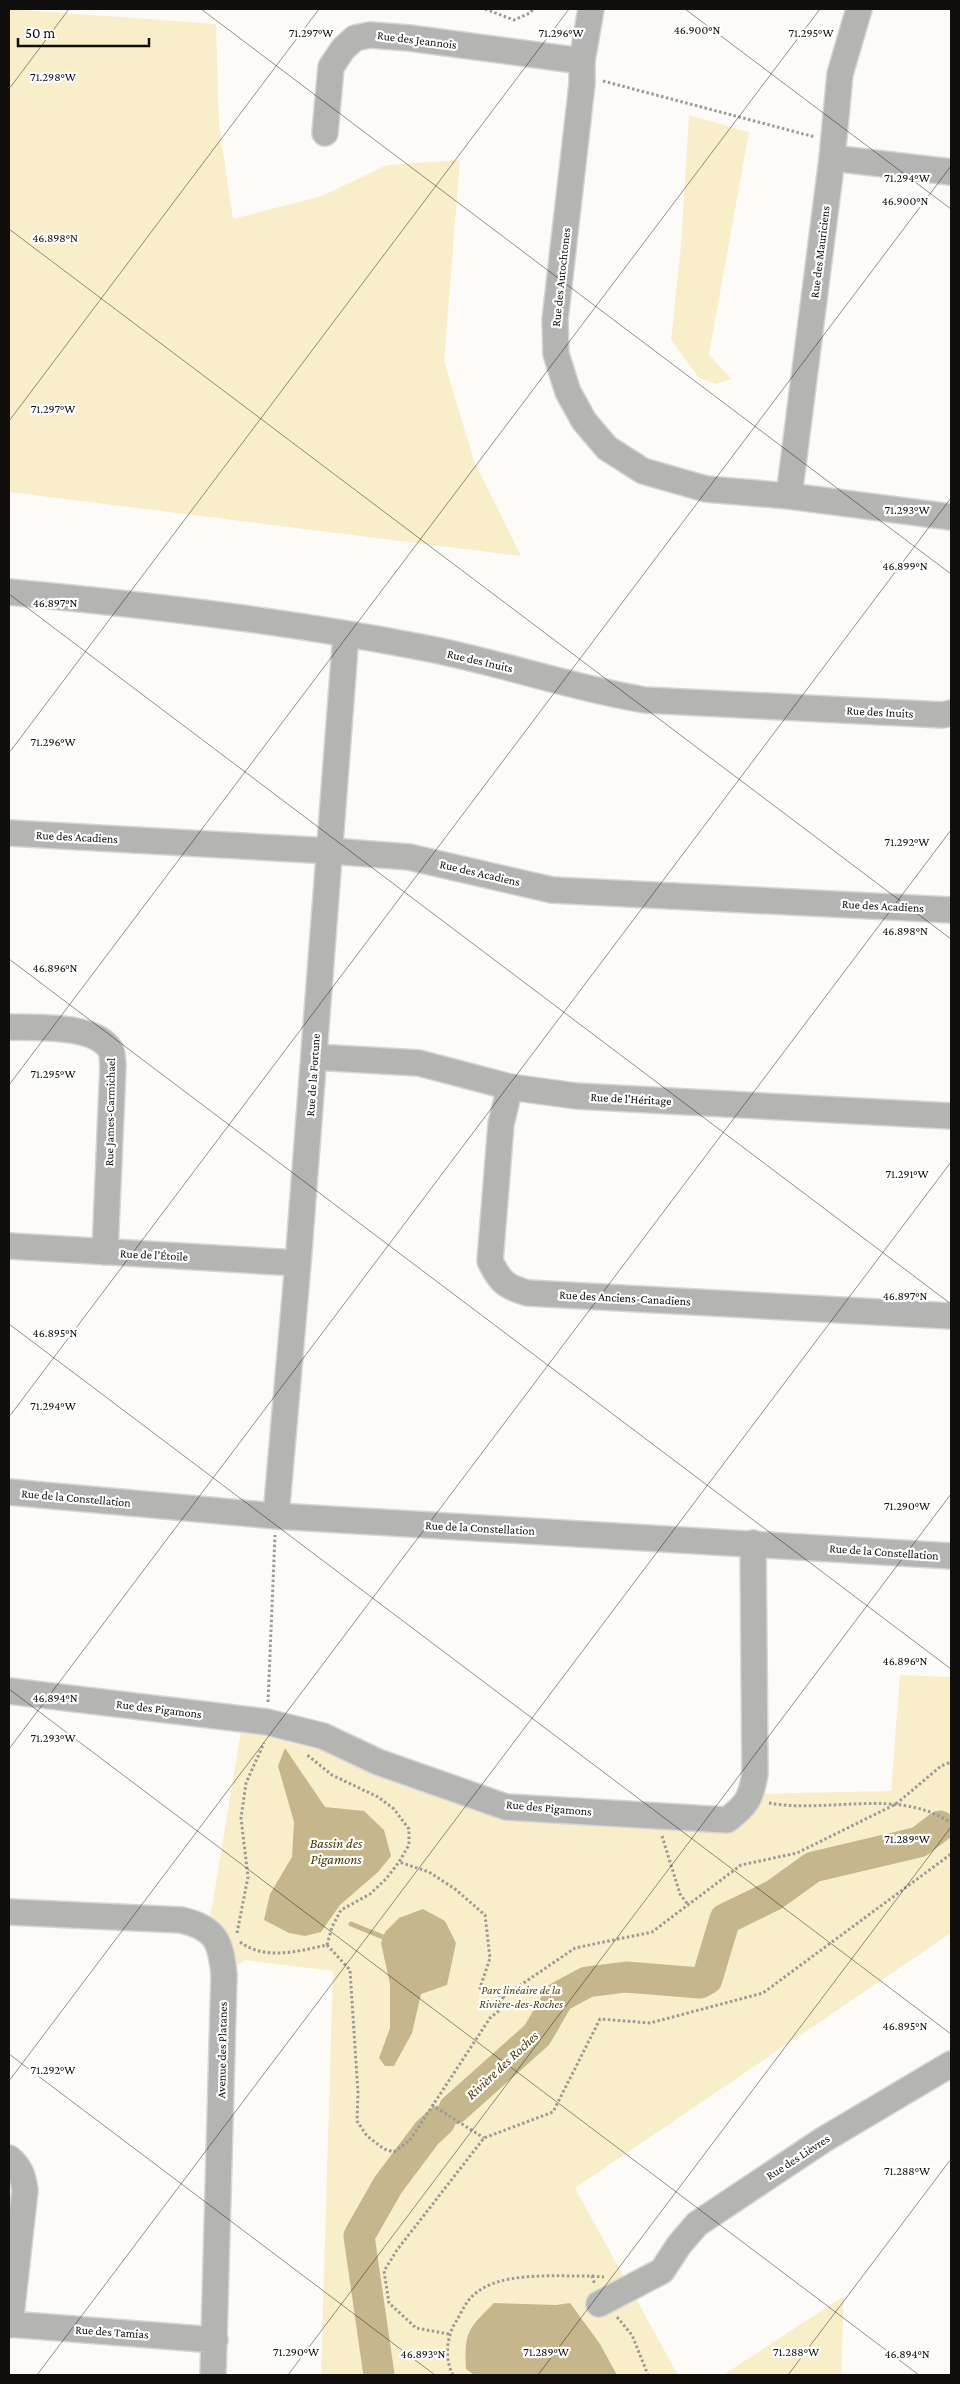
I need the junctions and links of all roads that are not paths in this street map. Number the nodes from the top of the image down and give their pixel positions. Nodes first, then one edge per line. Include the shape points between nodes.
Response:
1 (590, 9) edge
2 (859, 9) edge
3 (582, 61) junction
4 (325, 133) dead end
5 (832, 158) junction
6 (951, 172) edge
7 (790, 496) junction
8 (951, 517) edge
9 (9, 592) edge
10 (346, 634) junction
11 (951, 713) edge
12 (9, 833) edge
13 (331, 851) junction
14 (951, 910) edge
15 (9, 1027) edge
16 (314, 1057) junction
17 (510, 1087) junction
18 (951, 1116) edge
19 (9, 1246) edge
20 (106, 1252) junction
21 (298, 1263) junction
22 (951, 1316) edge
23 (9, 1492) edge
24 (276, 1516) junction
25 (752, 1543) junction
26 (951, 1556) edge
27 (9, 1691) edge
28 (9, 1912) edge
29 (951, 2064) edge
30 (9, 2158) edge
31 (602, 2302) road end
32 (10, 2325) edge
33 (215, 2340) junction
34 (213, 2375) edge

1 - 3 street, Rue des Autochtones
2 - 5 street, Rue des Mauriciens via 840,74
3 - 4 street, Rue des Jeannois via 409,38 370,35 355,38 331,67
3 - 7 street, Rue des Autochtones via 555,320 556,354 568,392 584,421 607,448 643,471 706,489
5 - 6 street
5 - 7 street, Rue des Mauriciens
7 - 8 street, Rue des Autochtones
9 - 10 street, Rue des Inuits via 159,606
10 - 11 street, Rue des Inuits via 425,648 612,695 646,700
10 - 13 street, Rue de la Fortune
12 - 13 street, Rue des Acadiens
13 - 14 street, Rue des Acadiens via 409,857 552,890
13 - 16 street, Rue de la Fortune
15 - 20 street, Rue James-Carmichael via 80,1032 99,1039 111,1050
16 - 17 street, Rue de l'Héritage via 420,1063
16 - 21 street, Rue de la Fortune
17 - 18 street, Rue de l'Héritage via 576,1096
17 - 22 street, Rue des Anciens-Canadiens via 501,1124 490,1261 498,1278 511,1289 528,1293
19 - 20 street, Rue de l'Étoile
20 - 21 street, Rue de l'Étoile
21 - 24 street, Rue de la Fortune
23 - 24 street, Rue de la Constellation
24 - 25 street, Rue de la Constellation
25 - 26 street, Rue de la Constellation
25 - 27 street, Rue des Pigamons via 755,1774 752,1794 727,1820 506,1806 378,1762 323,1736 293,1728 267,1722
28 - 33 street, Avenue des Platanes via 181,1920 199,1924 218,1942 224,1975
29 - 31 street, Rue des Lièvres via 823,2140 697,2224 662,2271
30 - 32 street via 23,2176 25,2190
32 - 33 street, Rue des Tamias
33 - 34 street, Avenue des Platanes

